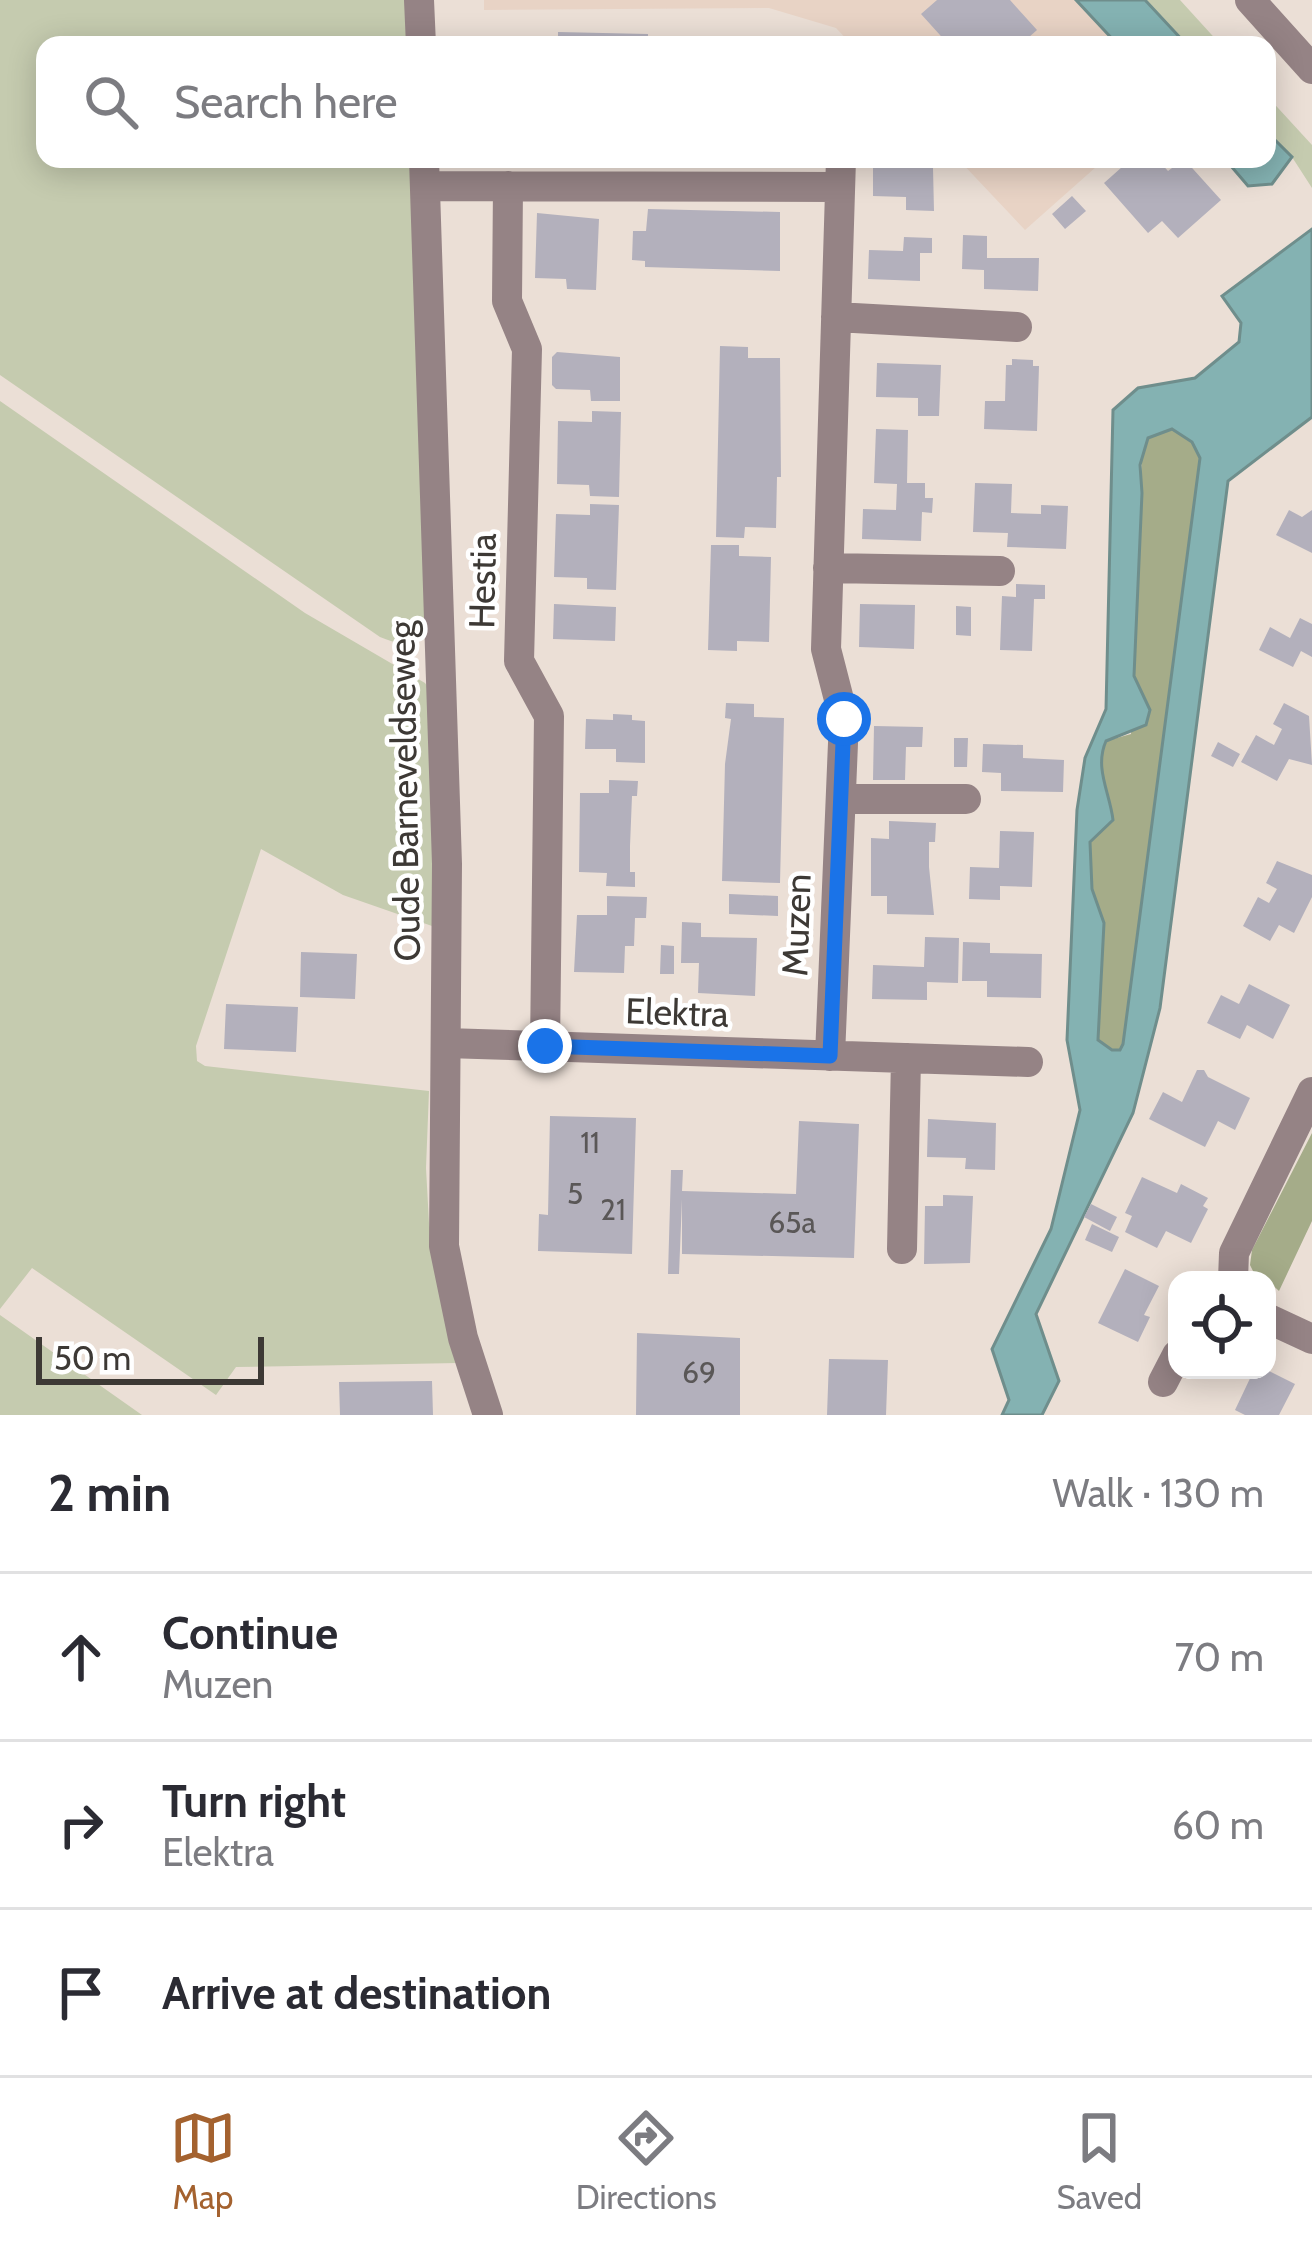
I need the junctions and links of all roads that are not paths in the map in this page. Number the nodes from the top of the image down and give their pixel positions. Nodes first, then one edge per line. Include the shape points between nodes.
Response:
1 (419, 0) edge
2 (1250, 0) edge
3 (421, 36) edge
4 (1312, 69) edge
5 (425, 173) edge
6 (840, 173) edge
7 (508, 187) junction
8 (836, 317) junction
9 (1017, 326) dead end
10 (828, 568) junction
11 (1000, 571) dead end
12 (841, 799) junction
13 (966, 799) dead end
14 (446, 1043) junction
15 (545, 1046) junction
16 (830, 1056) junction
17 (906, 1058) junction
18 (1028, 1062) dead end
19 (1312, 1092) edge
20 (902, 1249) dead end
21 (1233, 1271) edge
22 (1276, 1322) edge
23 (1312, 1339) edge
24 (488, 1415) edge

1 - 3 street
2 - 4 street
5 - 7 street, Muzen
5 - 14 street, Oude Barneveldseweg
6 - 7 street, Muzen
6 - 8 street, Muzen
7 - 15 street, Hestia via 507,301 526,349 519,661 548,716
8 - 9 street
8 - 10 street, Muzen
10 - 11 street
10 - 12 street, Muzen via 826,649 844,719
12 - 13 street
12 - 16 street, Muzen
14 - 15 street, Elektra
14 - 24 street, Oude Barneveldseweg via 444,1246
15 - 16 street, Elektra
16 - 17 street, Elektra
17 - 18 street, Elektra
17 - 20 street
19 - 21 street via 1234,1253
22 - 23 street

